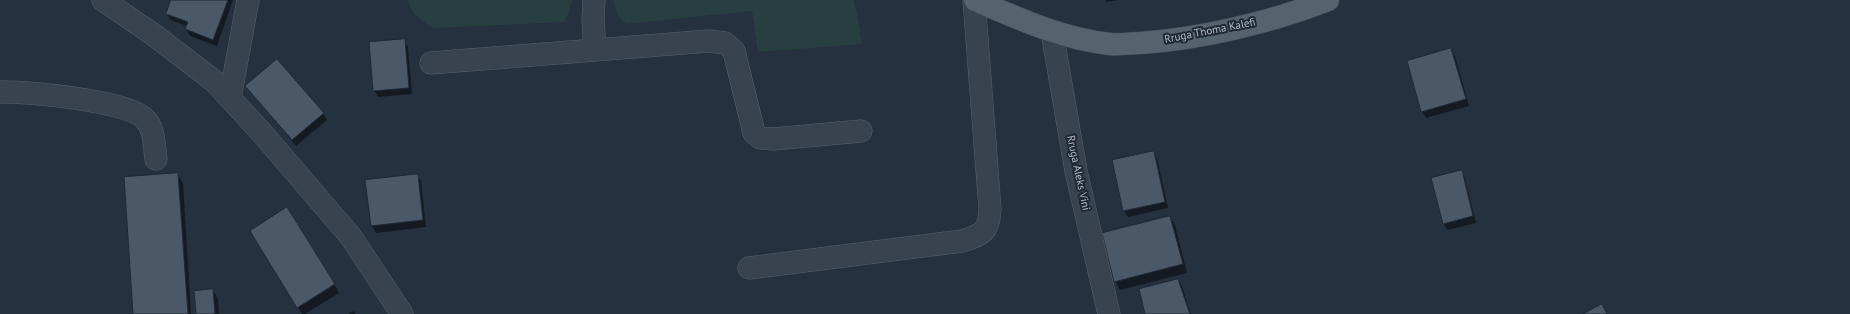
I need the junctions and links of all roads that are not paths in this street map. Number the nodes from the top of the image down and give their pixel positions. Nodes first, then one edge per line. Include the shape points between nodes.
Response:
1 (103, 0) edge
2 (248, 0) edge
3 (594, 0) edge
4 (975, 0) edge
5 (1328, 0) edge
6 (1052, 32) junction
7 (595, 50) junction
8 (431, 63) dead end
9 (0, 92) edge
10 (230, 98) junction
11 (861, 131) dead end
12 (156, 159) dead end
13 (749, 268) dead end
14 (402, 314) edge
15 (1109, 314) edge

1 - 10 street via 214,81
2 - 10 street
3 - 7 street
4 - 6 main road, Rruga Thoma Kalefi
4 - 13 street via 990,208 989,222 984,231 962,241
5 - 6 main road, Rruga Thoma Kalefi via 1300,11 1208,34 1165,41 1111,44
6 - 15 street, Rruga Aleks Vini via 1076,171
7 - 8 street
7 - 11 street via 709,41 725,43 734,51 754,133 760,138
9 - 12 street via 84,100 130,109 145,118 152,132
10 - 14 street via 351,237

